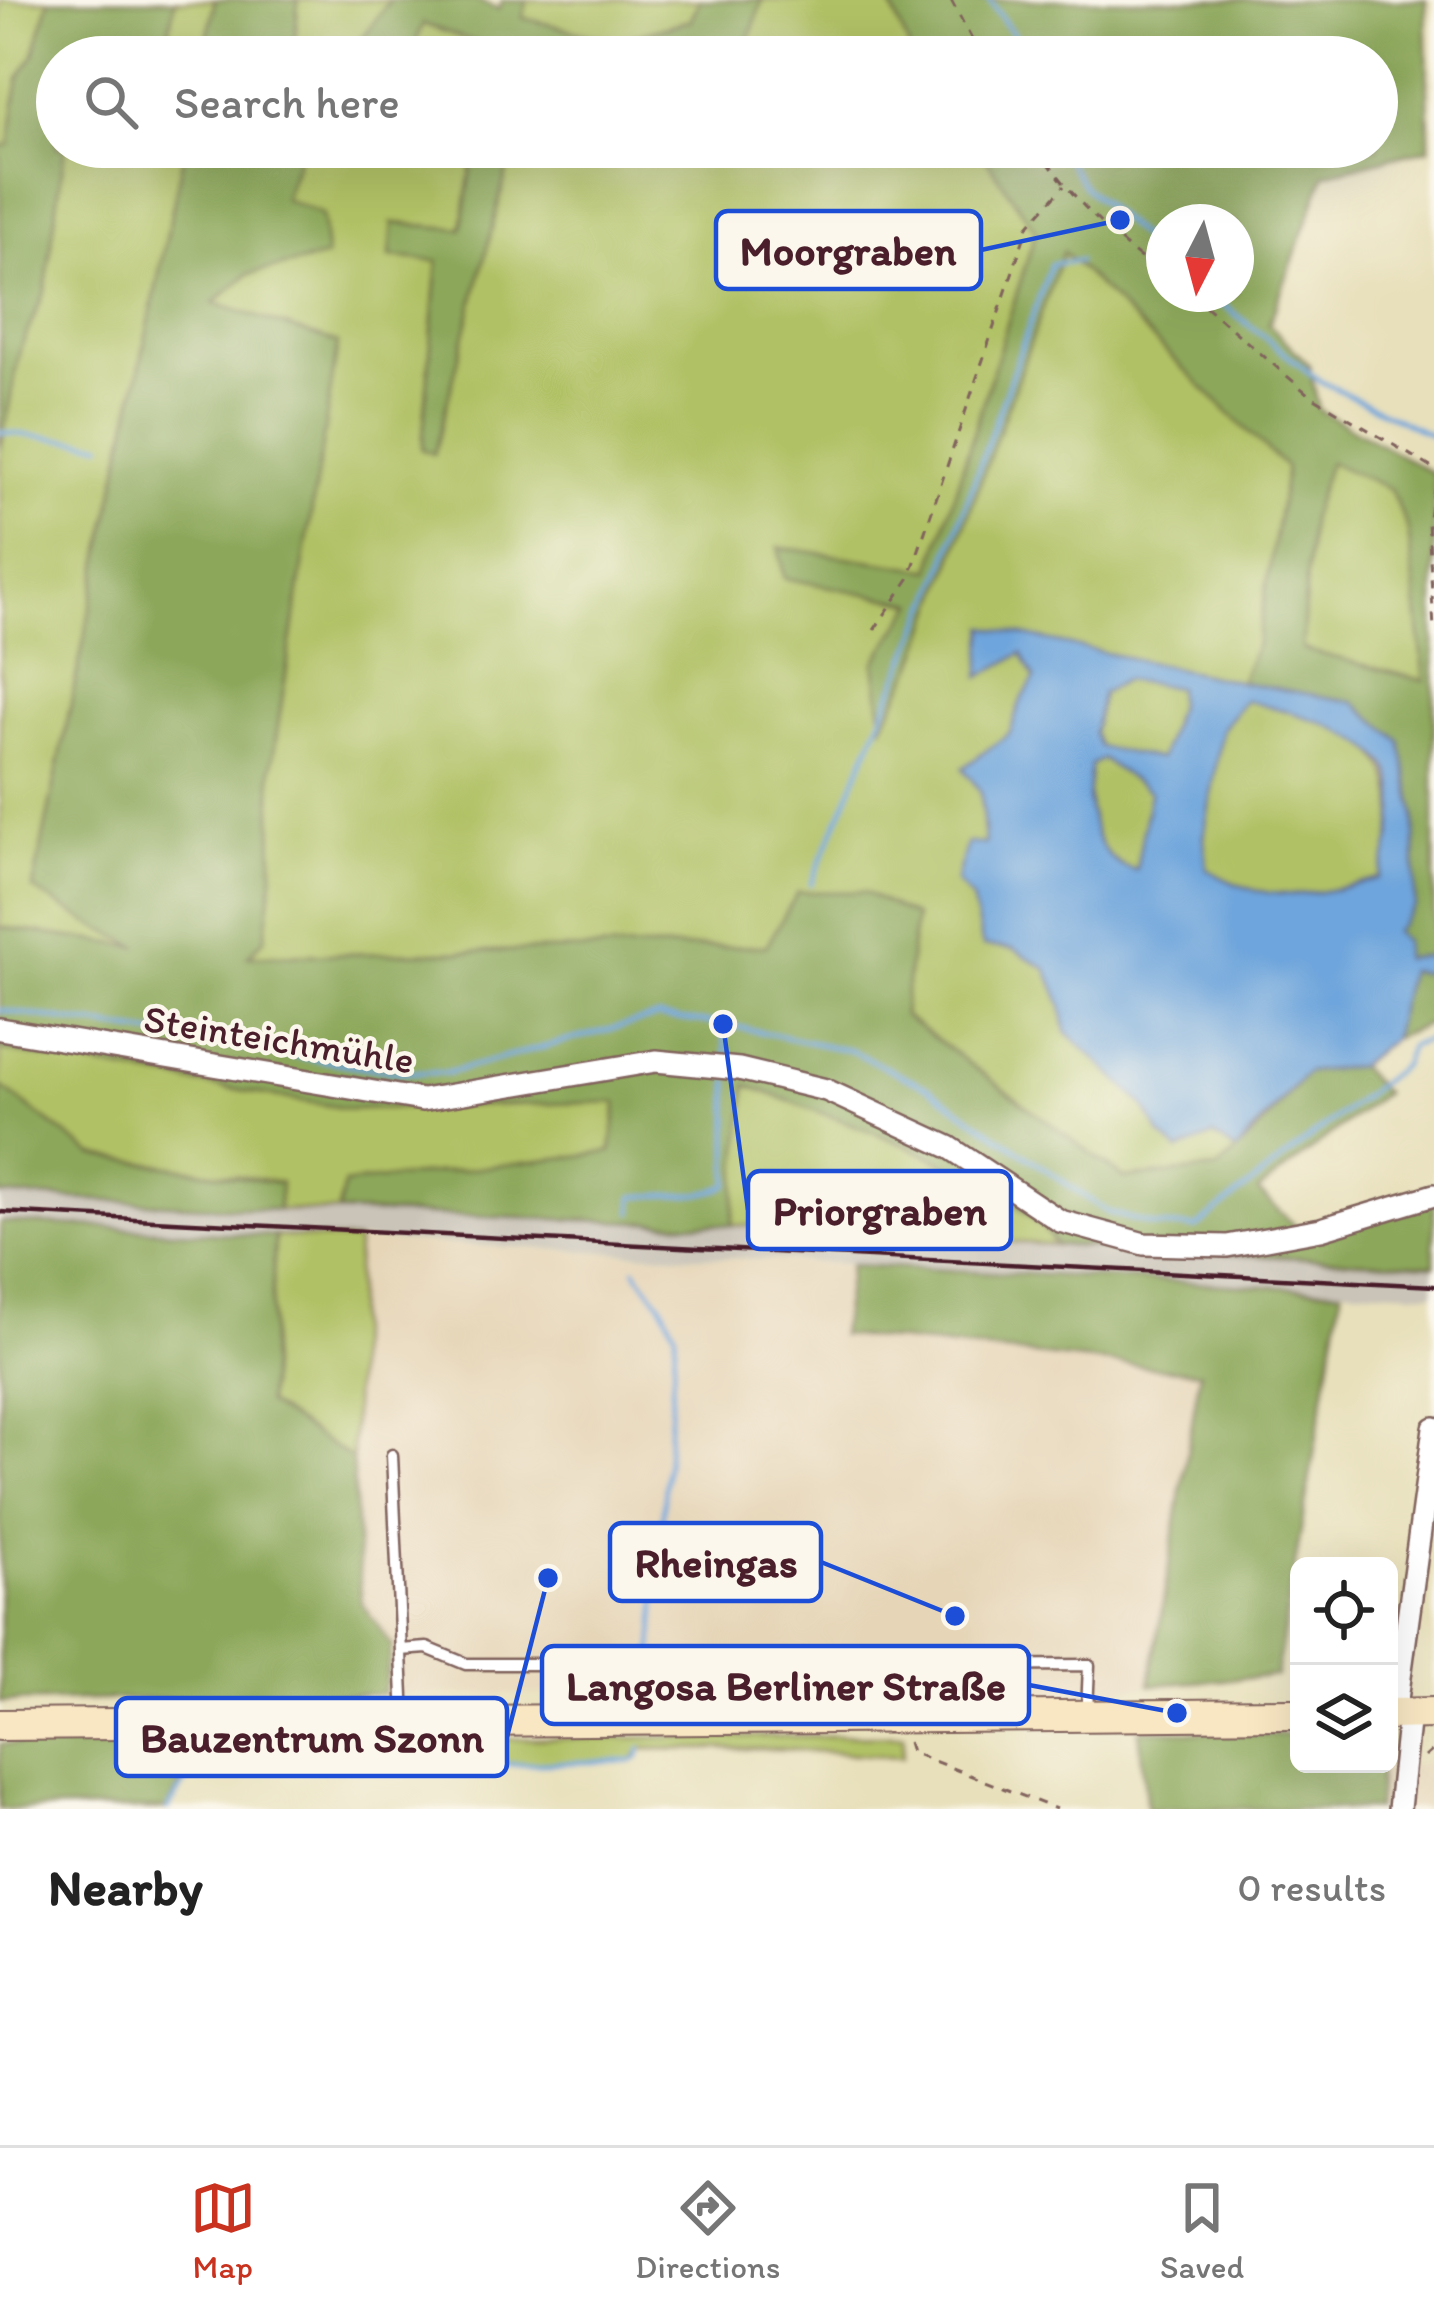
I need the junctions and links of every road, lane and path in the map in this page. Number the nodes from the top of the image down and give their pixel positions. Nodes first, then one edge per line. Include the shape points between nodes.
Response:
1 (951, 0) edge
2 (970, 36) edge
3 (1052, 168) edge
4 (1064, 186) junction
5 (1146, 263) edge
6 (1212, 312) edge
7 (1434, 469) edge
8 (1434, 489) edge
9 (1434, 629) edge
10 (874, 630) dead end
11 (0, 1029) edge
12 (403, 1053) dead end
13 (394, 1081) dead end
14 (1434, 1195) edge
15 (1434, 1428) edge
16 (392, 1455) dead end
17 (400, 1650) junction
18 (544, 1664) dead end
19 (1016, 1666) junction
20 (1407, 1713) edge
21 (1290, 1714) edge
22 (1087, 1715) junction
23 (1013, 1716) junction
24 (894, 1718) junction
25 (404, 1723) junction
26 (0, 1725) edge
27 (1056, 1809) edge
28 (1399, 1809) edge

1 - 2 path
3 - 4 path
4 - 5 path
4 - 10 path via 1028,226 909,580
6 - 7 path via 1308,394
8 - 9 path
11 - 14 street, Steinteichmühle via 422,1100 656,1061 739,1069 826,1090 949,1147 1060,1221 1144,1244 1227,1246
12 - 13 path
15 - 20 street
16 - 17 lane
17 - 18 lane via 427,1648 466,1664
17 - 25 lane
19 - 22 lane via 1089,1665
19 - 23 lane
19 - 24 lane via 900,1666
20 - 28 street
21 - 22 main road
22 - 23 main road
23 - 24 main road
24 - 25 main road
24 - 27 path via 911,1752
25 - 26 main road

